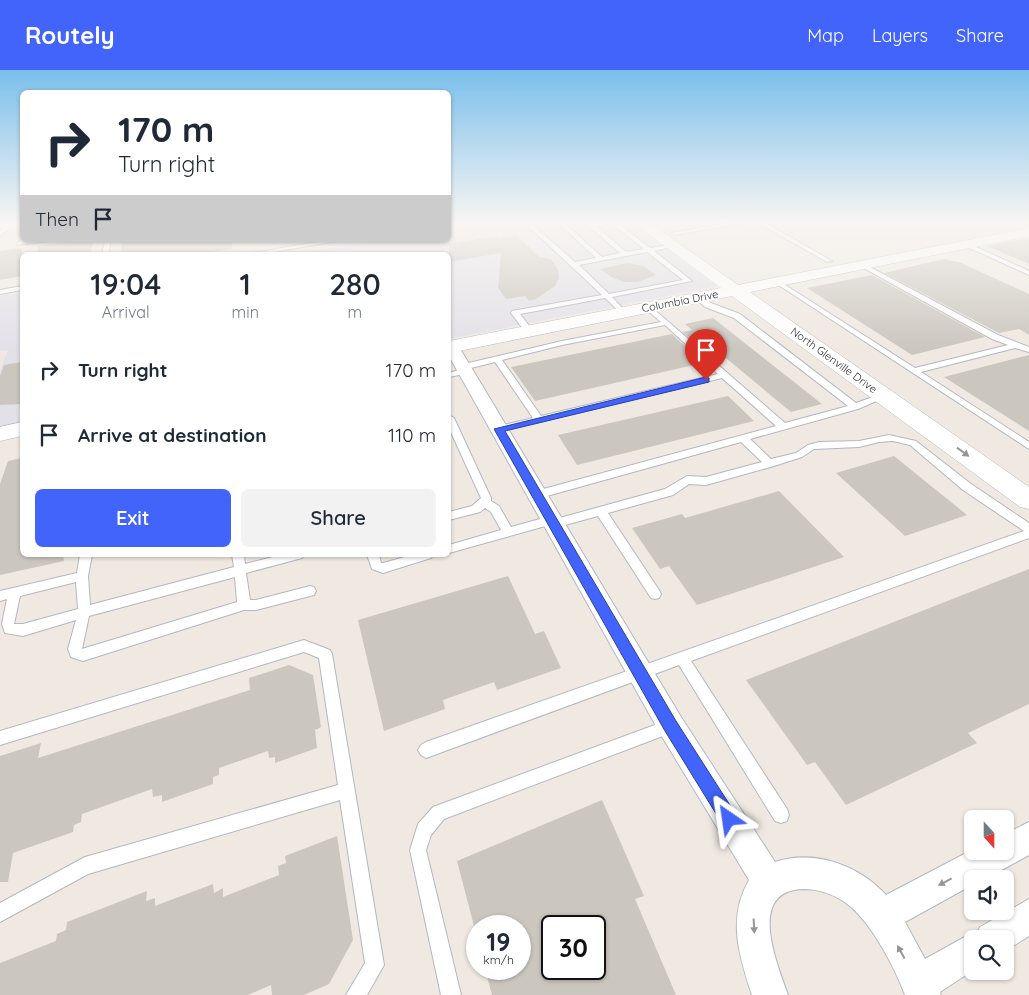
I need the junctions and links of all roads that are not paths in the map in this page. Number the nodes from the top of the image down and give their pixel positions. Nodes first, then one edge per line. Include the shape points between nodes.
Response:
1 (574, 264) edge
2 (666, 264) edge
3 (709, 264) edge
4 (866, 264) edge
5 (1010, 264) edge
6 (862, 265) junction
7 (1029, 273) edge
8 (777, 282) junction
9 (20, 288) edge
10 (744, 288) junction
11 (0, 292) edge
12 (607, 296) junction
13 (699, 298) junction
14 (649, 307) junction
15 (623, 312) junction
16 (666, 323) junction
17 (529, 331) junction
18 (1016, 345) junction
19 (1029, 350) edge
20 (497, 358) junction
21 (455, 361) edge
22 (913, 371) junction
23 (724, 375) junction
24 (884, 396) junction
25 (855, 407) junction
26 (539, 420) junction
27 (451, 422) edge
28 (783, 427) junction
29 (20, 429) edge
30 (499, 429) junction
31 (934, 432) junction
32 (0, 434) edge
33 (743, 438) junction
34 (907, 441) junction
35 (1029, 446) edge
36 (770, 464) junction
37 (1029, 481) edge
38 (536, 495) junction
39 (1029, 500) edge
40 (485, 502) junction
41 (601, 511) junction
42 (451, 515) edge
43 (552, 522) junction
44 (1029, 529) edge
45 (508, 532) junction
46 (1029, 534) edge
47 (451, 548) edge
48 (86, 557) edge
49 (238, 557) edge
50 (290, 557) edge
51 (374, 557) edge
52 (420, 557) edge
53 (240, 570) junction
54 (82, 576) junction
55 (310, 591) dead end
56 (15, 592) junction
57 (655, 594) dead end
58 (0, 596) edge
59 (244, 605) junction
60 (84, 612) junction
61 (682, 658) junction
62 (640, 673) junction
63 (671, 726) junction
64 (0, 738) edge
65 (426, 750) dead end
66 (347, 790) junction
67 (781, 815) dead end
68 (1029, 838) edge
69 (1014, 846) edge
70 (987, 860) edge
71 (768, 881) junction
72 (0, 913) edge
73 (881, 916) junction
74 (1029, 916) edge
75 (1006, 930) edge
76 (964, 957) edge
77 (921, 989) edge
78 (356, 995) edge
79 (451, 995) edge
80 (770, 995) edge

1 - 12 lane
2 - 12 lane via 689,281
3 - 10 street, North Glenville Drive
4 - 6 street, Columbia Drive
5 - 7 lane
6 - 8 street, Columbia Drive
6 - 18 lane via 995,337
8 - 10 street, Columbia Drive
8 - 22 lane
9 - 11 lane
10 - 13 street, Columbia Drive
10 - 24 street, North Glenville Drive
10 - 37 street, North Glenville Drive
12 - 15 lane
12 - 17 lane via 515,313
13 - 14 street, Columbia Drive
13 - 25 lane via 737,316
14 - 15 street, Columbia Drive
14 - 16 lane
15 - 17 street, Columbia Drive
16 - 20 lane
16 - 23 lane
17 - 21 street, Columbia Drive
18 - 19 lane
18 - 22 lane
20 - 21 lane
20 - 26 lane
21 - 30 street
22 - 35 lane
23 - 26 lane
23 - 28 lane
24 - 25 lane
24 - 31 street, North Glenville Drive
25 - 28 lane
26 - 30 lane
27 - 40 lane
28 - 33 lane
29 - 32 street
30 - 38 street
31 - 34 lane
31 -> 39 street, North Glenville Drive
33 - 36 lane
33 - 38 lane
34 - 36 lane via 886,437 857,444 812,447 799,456
34 - 44 lane
36 - 41 lane via 706,482 687,480 669,492
38 - 43 street
40 - 42 lane via 476,509
40 - 45 lane via 495,509
41 - 43 lane
41 - 57 lane
43 - 45 lane
43 - 62 street
45 - 47 lane
46 - 61 lane
48 - 54 lane
49 - 53 lane
50 - 53 lane
51 - 52 lane via 376,566 383,568
53 - 59 lane
53 - 60 lane
54 - 56 lane
54 - 60 lane
55 - 59 lane
56 - 58 lane
56 - 60 lane via 8,624 10,628 23,630
59 - 60 lane via 83,655 76,653 76,648
61 - 62 lane
61 - 67 lane
62 - 63 street
62 - 65 lane
63 - 71 street
63 - 79 lane via 439,813 424,830 418,850
64 - 66 lane via 304,646 325,654
66 - 72 lane via 85,866
66 - 78 lane via 375,966
68 - 69 street
70 -> 73 street
71 - 73 street via 806,872 837,880 864,896
71 -> 80 street via 755,902 753,926 762,974
77 -> 73 street
74 - 75 street
76 - 77 street

